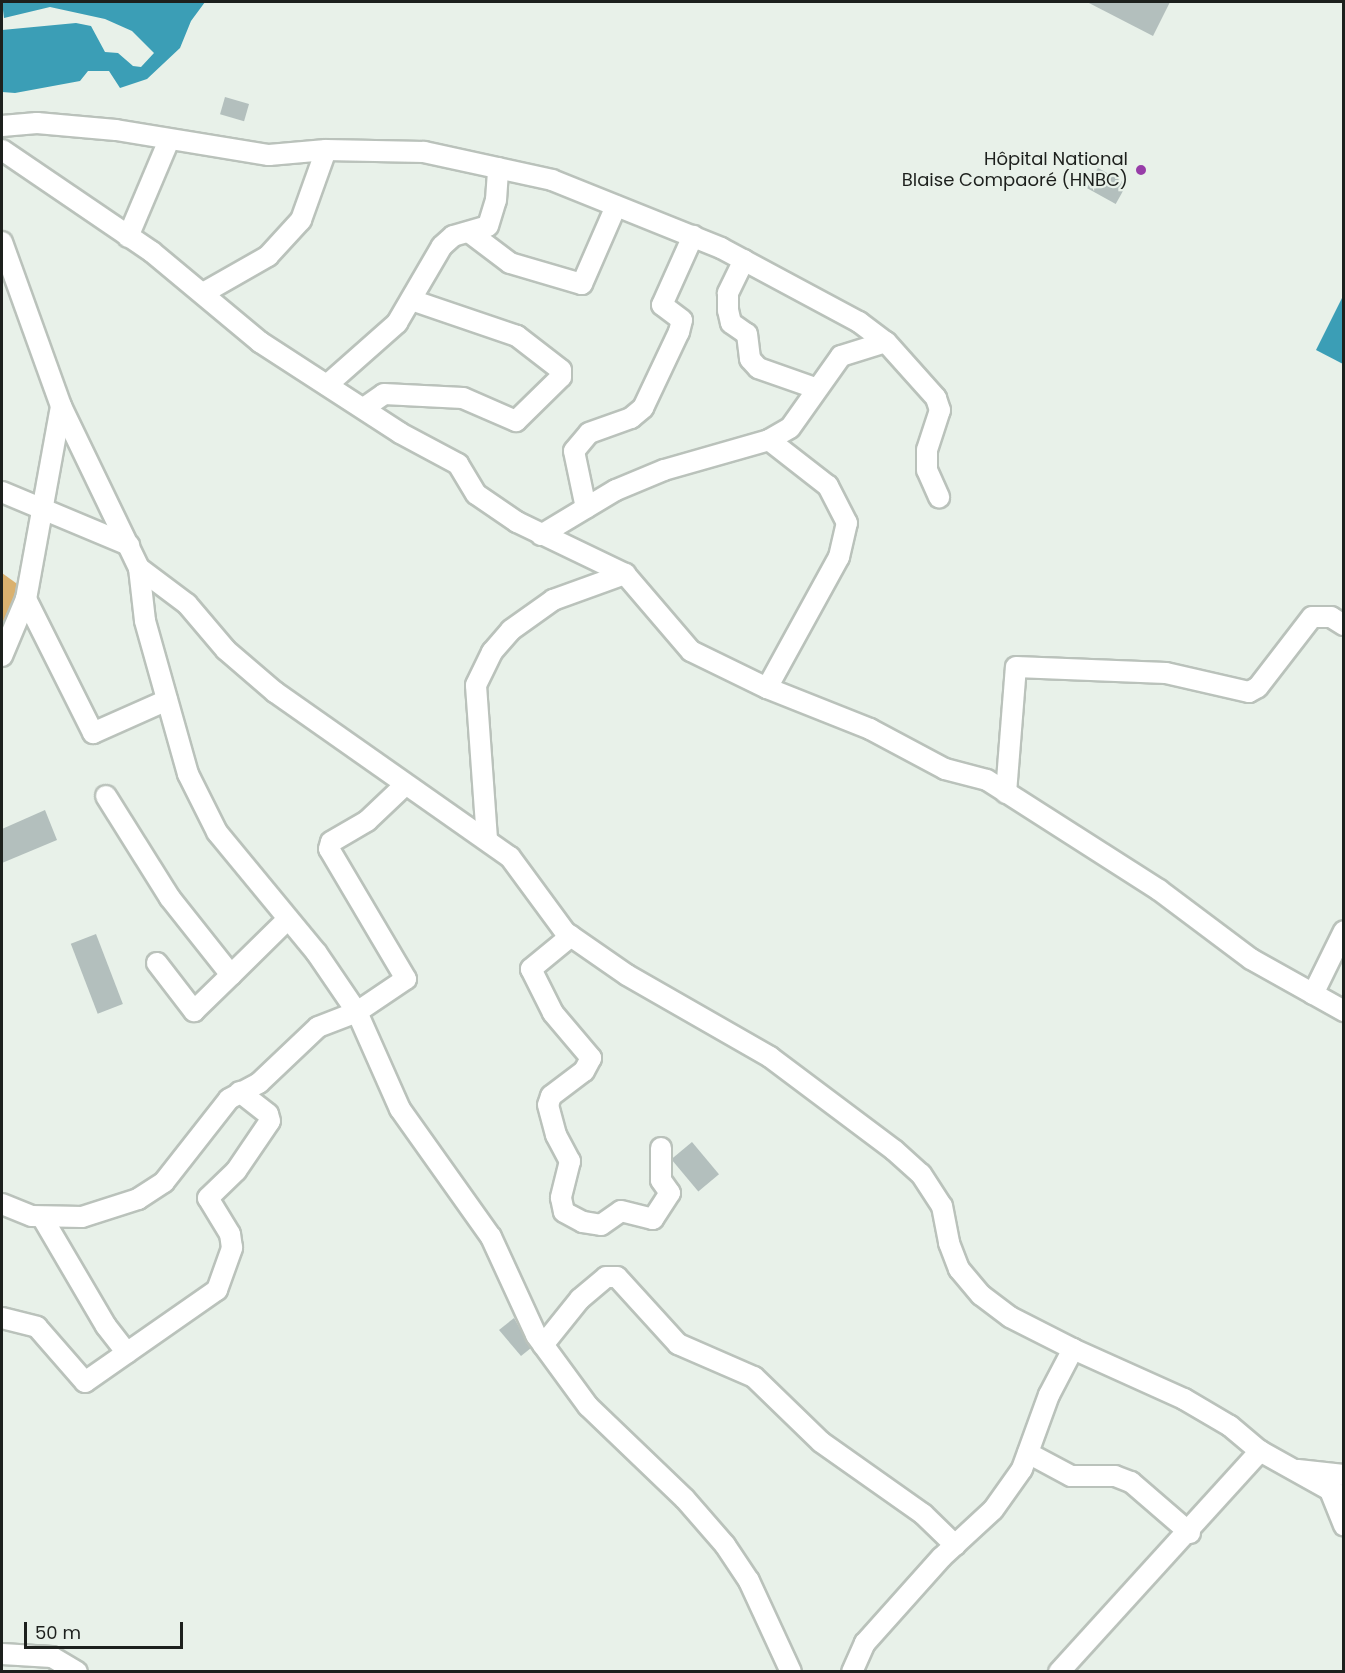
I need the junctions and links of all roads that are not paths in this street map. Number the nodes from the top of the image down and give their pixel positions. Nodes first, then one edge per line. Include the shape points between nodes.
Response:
1 (2, 126) edge
2 (169, 140) junction
3 (2, 150) edge
4 (326, 150) junction
5 (498, 168) junction
6 (616, 206) junction
7 (469, 232) junction
8 (693, 236) junction
9 (128, 237) junction
10 (2, 242) edge
11 (744, 260) junction
12 (205, 292) junction
13 (411, 300) junction
14 (886, 342) junction
15 (327, 385) junction
16 (815, 388) junction
17 (61, 406) junction
18 (364, 408) junction
19 (769, 440) junction
20 (2, 492) edge
21 (939, 497) dead end
22 (43, 508) junction
23 (586, 508) junction
24 (541, 535) junction
25 (129, 545) junction
26 (139, 568) junction
27 (625, 574) junction
28 (26, 599) junction
29 (1344, 624) edge
30 (2, 656) edge
31 (767, 688) junction
32 (167, 700) junction
33 (405, 784) junction
34 (1006, 793) junction
35 (105, 796) dead end
36 (487, 839) junction
37 (288, 919) junction
38 (1344, 931) edge
39 (571, 936) junction
40 (157, 963) dead end
41 (231, 975) junction
42 (1313, 994) junction
43 (1344, 1011) edge
44 (357, 1012) junction
45 (240, 1092) junction
46 (661, 1148) dead end
47 (2, 1204) edge
48 (42, 1217) junction
49 (2, 1318) edge
50 (543, 1345) junction
51 (1073, 1349) junction
52 (127, 1353) junction
53 (1260, 1451) junction
54 (1028, 1453) junction
55 (1290, 1470) junction
56 (1344, 1475) edge
57 (1337, 1496) edge
58 (1344, 1525) edge
59 (1190, 1533) junction
60 (955, 1545) junction
61 (2, 1654) edge
62 (77, 1671) edge
63 (791, 1671) edge
64 (852, 1671) edge
65 (1059, 1671) edge

1 - 2 street via 37,123
2 - 4 street via 268,155
2 - 9 street
3 - 9 street
4 - 5 street via 424,152
4 - 12 street via 301,220 268,256
5 - 6 street via 552,180
5 - 7 street via 493,219 481,231
6 - 7 street via 582,284 510,263
6 - 8 street
7 - 13 street via 442,246
8 - 11 street
8 - 23 street via 662,305 681,320 679,332 643,408 631,418 589,433 574,451
9 - 12 street
10 - 17 street
11 - 14 street via 859,322
11 - 16 street via 728,293 728,310 731,323 747,334 750,359 758,368
12 - 15 street via 260,342
13 - 15 street via 392,329
13 - 18 street via 517,336 561,370 561,377 516,421 463,398 384,394
14 - 16 street via 841,356
14 - 21 street via 936,398 940,410 927,450 927,470
15 - 18 street
16 - 19 street via 790,428
17 - 22 street
17 - 25 street
18 - 24 street via 458,464 476,494
19 - 23 street via 664,470
19 - 31 street via 828,486 847,523 839,557
20 - 22 street
22 - 25 street
22 - 28 street
23 - 24 street
24 - 27 street
25 - 26 street
26 - 32 street via 145,621
26 - 33 street via 187,604 226,650 275,692
27 - 31 street via 691,651
27 - 36 street via 553,600 511,630 492,652 476,685
28 - 30 street
28 - 32 street via 93,733
29 - 34 street via 1331,618 1312,617 1250,692 1166,673 1016,667
31 - 34 street via 870,729 945,769 987,780
32 - 37 street via 188,774 217,832
33 - 36 street
33 - 44 street via 368,821 331,842 329,849 406,975 401,984
34 - 42 street via 1159,890 1251,959
35 - 41 street via 170,898
36 - 39 street via 510,857
37 - 41 street
37 - 44 street
38 - 42 street
39 - 46 street via 531,969 553,1013 591,1058 584,1071 551,1096 548,1104 556,1136 570,1161 561,1198 564,1212 583,1222 601,1225 621,1211 653,1220 670,1193 662,1180
39 - 51 street via 627,975 770,1057 894,1150 921,1174 942,1206 959,1269 981,1295 1010,1317
40 - 41 street via 194,1011
42 - 43 street
44 - 45 street via 318,1027 259,1083
44 - 50 street via 400,1108 491,1237
45 - 48 street via 228,1099 164,1182 138,1199 82,1217
45 - 52 street via 270,1120 236,1171 208,1198 230,1234 232,1248 223,1280 217,1290
47 - 48 street
48 - 52 street via 106,1326
49 - 52 street via 37,1326 86,1382
50 - 60 street via 580,1299 606,1277 617,1277 678,1344 754,1377 821,1442 922,1514
50 - 63 street via 588,1406 685,1499 725,1545 749,1581
51 - 53 street via 1184,1399 1230,1426
51 - 54 street via 1049,1395
53 - 55 street
53 - 59 street
54 - 59 street via 1071,1476 1115,1476 1131,1482
54 - 60 street via 1022,1469 993,1510
55 - 56 street
55 - 57 street
57 - 58 street
59 - 65 street
60 - 64 street via 865,1642
61 - 62 street via 52,1657

